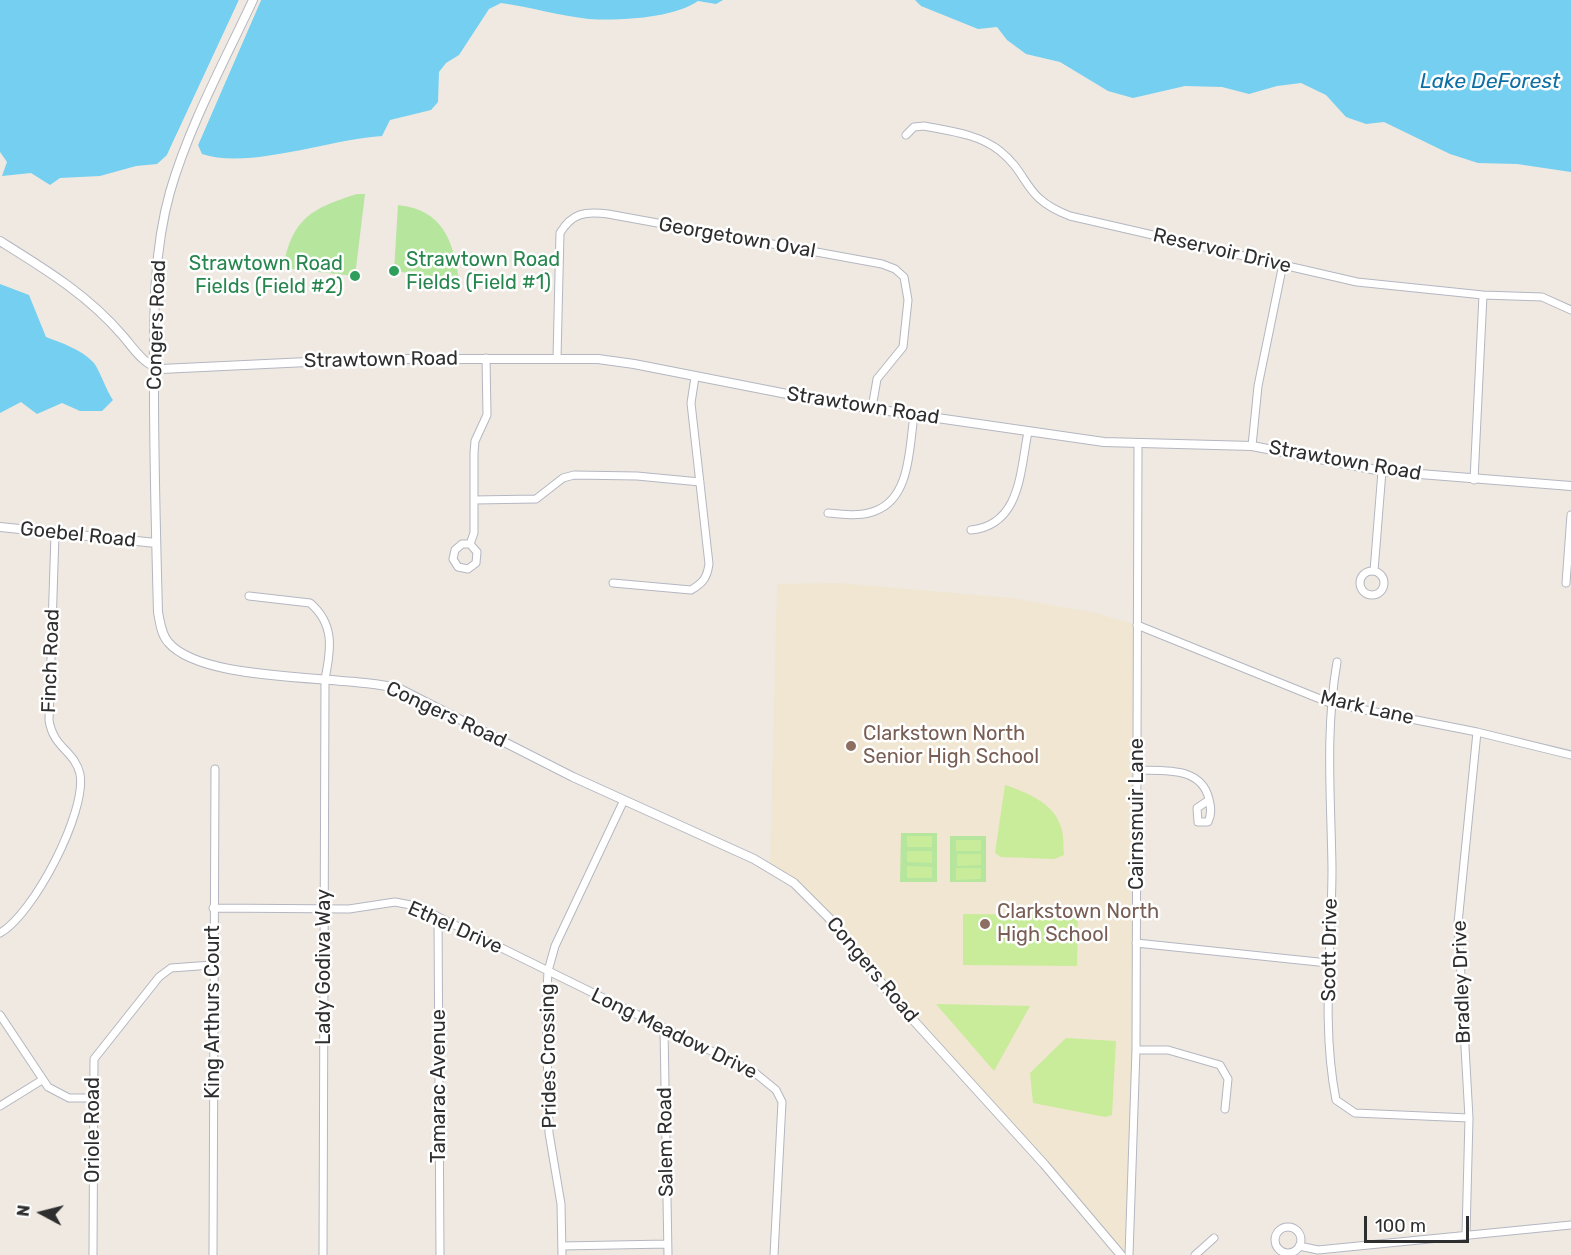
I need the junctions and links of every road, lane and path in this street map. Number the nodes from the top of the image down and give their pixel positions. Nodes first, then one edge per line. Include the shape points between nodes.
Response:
1 (253, 0) edge
2 (906, 135) dead end
3 (0, 241) edge
4 (1283, 264) junction
5 (1483, 296) junction
6 (1571, 310) edge
7 (486, 358) junction
8 (557, 358) junction
9 (154, 367) junction
10 (695, 377) junction
11 (872, 408) junction
12 (914, 416) junction
13 (1028, 432) junction
14 (1138, 444) junction
15 (1252, 446) junction
16 (1382, 471) junction
17 (1474, 480) junction
18 (700, 482) junction
19 (1571, 486) edge
20 (474, 500) junction
21 (828, 513) dead end
22 (1571, 515) edge
23 (0, 527) edge
24 (971, 530) dead end
25 (55, 534) junction
26 (156, 543) junction
27 (470, 544) dead end
28 (1374, 571) dead end
29 (613, 583) dead end
30 (1566, 584) dead end
31 (249, 596) dead end
32 (1137, 625) junction
33 (1337, 662) dead end
34 (325, 680) junction
35 (1330, 703) junction
36 (1478, 732) junction
37 (1571, 755) edge
38 (215, 770) dead end
39 (1138, 770) junction
40 (624, 800) junction
41 (1209, 800) dead end
42 (213, 908) junction
43 (325, 909) junction
44 (438, 918) junction
45 (0, 933) edge
46 (1136, 943) junction
47 (1329, 963) junction
48 (213, 965) junction
49 (548, 971) junction
50 (0, 1015) edge
51 (664, 1029) junction
52 (1136, 1050) junction
53 (42, 1080) junction
54 (94, 1098) junction
55 (0, 1106) edge
56 (1225, 1109) dead end
57 (1469, 1118) junction
58 (1571, 1225) edge
59 (1466, 1234) junction
60 (1214, 1238) dead end
61 (668, 1244) junction
62 (562, 1246) junction
63 (1299, 1246) dead end
64 (93, 1255) edge
65 (213, 1255) edge
66 (323, 1255) edge
67 (440, 1255) edge
68 (562, 1255) edge
69 (668, 1255) edge
70 (774, 1255) edge
71 (1121, 1255) edge
72 (1129, 1255) edge
73 (1195, 1255) edge

1 - 9 street, Congers Road via 170,192 155,285
2 - 4 street, Reservoir Drive via 914,127 924,126 984,141 1000,151 1038,200 1070,216
3 - 9 street via 87,298
4 - 5 street, Reservoir Drive via 1358,282
4 - 15 street via 1258,386
5 - 6 street, Reservoir Drive via 1542,297
5 - 17 street
7 - 8 street, Strawtown Road
7 - 9 street, Strawtown Road
7 - 20 street via 487,415 475,441
8 - 10 street, Strawtown Road via 633,364
8 - 11 street, Georgetown Oval via 560,233 576,215 608,214 895,269 907,289 903,347 877,379
9 - 26 street, Congers Road
10 - 11 street, Strawtown Road
10 - 18 street via 692,404
11 - 12 street, Strawtown Road
12 - 13 street, Strawtown Road
12 - 21 street via 903,483 897,494 876,511
13 - 14 street, Strawtown Road
13 - 24 street via 1009,508 992,526
14 - 15 street, Strawtown Road
14 - 32 street, Cairnsmuir Lane
15 - 16 street, Strawtown Road
16 - 17 street, Strawtown Road
16 - 28 street
17 - 19 street, Strawtown Road
18 - 20 street via 574,475 563,478 536,499
18 - 29 street via 710,564 702,584 677,591
20 - 27 street
22 - 30 street
23 - 25 street, Goebel Road
25 - 26 street, Goebel Road
25 - 45 street, Finch Road via 49,720 56,742 74,760 80,785 65,841 52,868 14,922
26 - 34 street, Congers Road via 158,612 169,644 210,664
31 - 34 street, Lady Godiva Way via 300,600 318,610 330,636
32 - 35 street, Mark Lane
32 - 39 street, Cairnsmuir Lane
33 - 35 street, Scott Drive
34 - 40 street, Congers Road via 371,682 400,689
34 - 43 street, Lady Godiva Way
35 - 36 street, Mark Lane
35 - 47 street, Scott Drive
36 - 37 street, Mark Lane
36 - 57 street, Bradley Drive via 1458,923
38 - 42 street, King Arthurs Court
39 - 41 street via 1192,775 1202,784
39 - 46 street, Cairnsmuir Lane
40 - 49 street, Prides Crossing via 555,946
40 - 71 street, Congers Road via 754,859 803,891
42 - 43 street, Ethel Drive
42 - 48 street, King Arthurs Court
43 - 44 street, Ethel Drive via 395,902 416,906
43 - 66 street, Lady Godiva Way
44 - 49 street, Ethel Drive
44 - 67 street, Tamarac Avenue
46 - 47 street
46 - 52 street, Cairnsmuir Lane
47 - 57 street, Scott Drive via 1331,1076 1336,1100 1355,1113
48 - 54 street, Oriole Road via 171,968 159,977 97,1053 93,1066
48 - 65 street, King Arthurs Court
49 - 51 street, Long Meadow Drive
49 - 62 street, Prides Crossing via 549,1133 559,1180
50 - 53 street
51 - 61 street, Salem Road
51 - 70 street, Long Meadow Drive via 754,1072 776,1089 782,1102
52 - 56 street via 1168,1050 1220,1065 1228,1079
52 - 72 street, Cairnsmuir Lane
53 - 54 street via 69,1098
53 - 55 street
54 - 64 street, Oriole Road
57 - 59 street, Bradley Drive
58 - 59 street
59 - 63 street via 1318,1250
60 - 73 street
61 - 62 street
61 - 69 street, Salem Road
62 - 68 street, Prides Crossing

